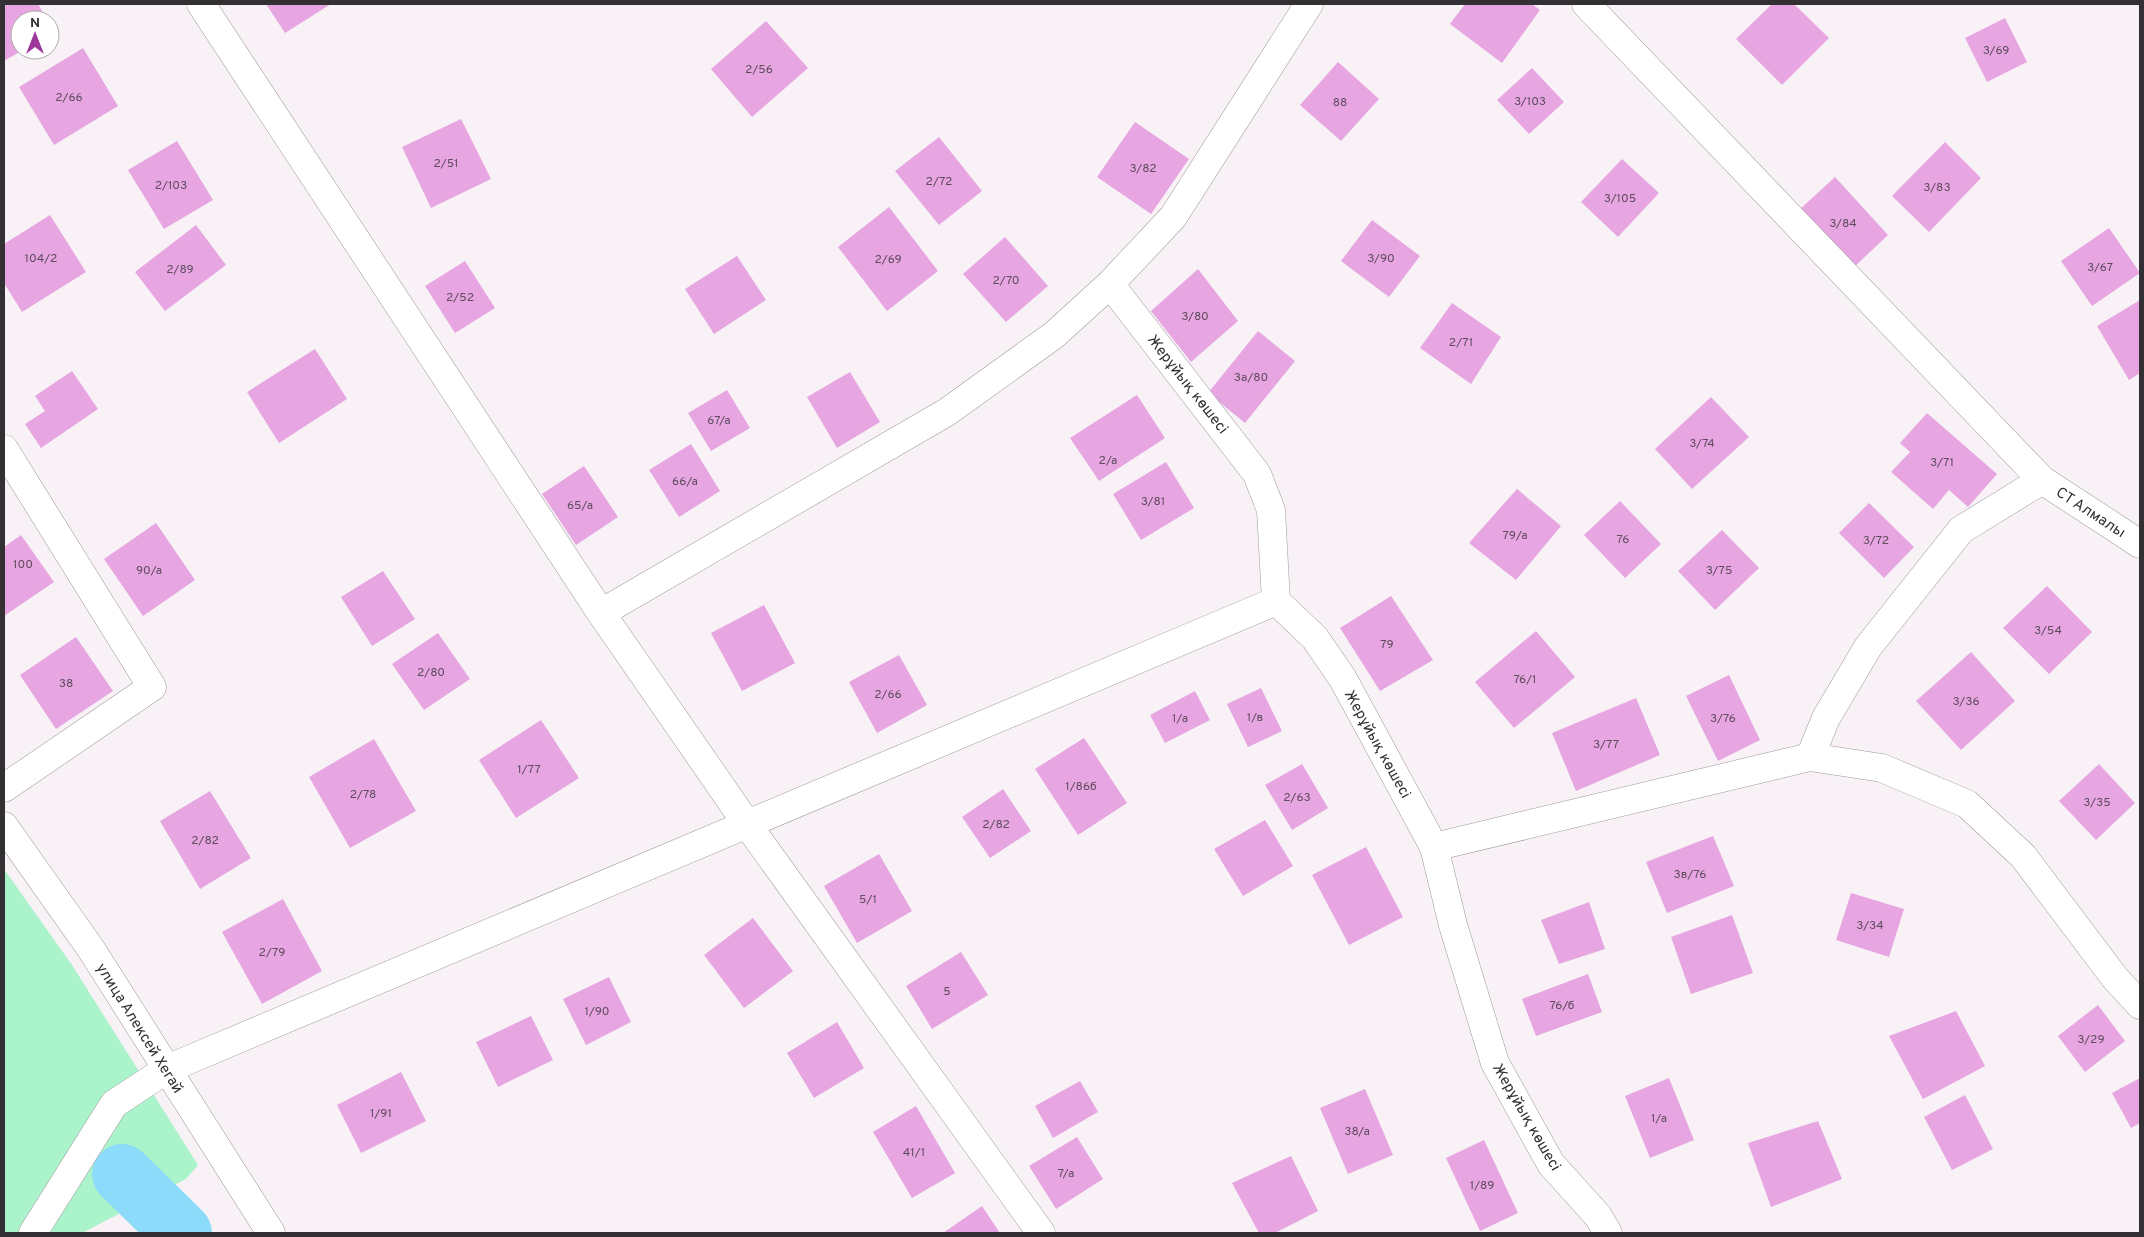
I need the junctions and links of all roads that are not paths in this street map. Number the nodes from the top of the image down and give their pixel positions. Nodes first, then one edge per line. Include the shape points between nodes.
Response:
1 (201, 4) edge
2 (1309, 4) edge
3 (1586, 4) edge
4 (1110, 284) junction
5 (4, 449) edge
6 (2042, 480) junction
7 (2140, 544) edge
8 (1276, 601) junction
9 (601, 613) junction
10 (1810, 757) junction
11 (4, 788) edge
12 (747, 824) junction
13 (4, 826) edge
14 (1434, 847) junction
15 (2140, 1005) edge
16 (166, 1069) junction
17 (33, 1233) edge
18 (271, 1233) edge
19 (1041, 1233) edge
20 (1608, 1233) edge

1 - 9 street
2 - 4 street via 1173,217
3 - 6 street, СТ Алмалы
4 - 8 street, Жерұйық көшесі via 1257,474 1271,510
4 - 9 street via 1054,335 947,412
5 - 11 street via 152,687
6 - 7 street, СТ Алмалы
6 - 10 street via 1961,530 1868,647 1826,718
8 - 12 street
8 - 14 street, Жерұйық көшесі via 1315,638 1343,679
9 - 12 street
10 - 14 street
10 - 15 street via 1882,768 1967,804 2024,856 2115,978
12 - 16 street
12 - 19 street
13 - 16 street, улица Алексей Хегай via 90,949
14 - 20 street, Жерұйық көшесі via 1453,925 1495,1063 1551,1164 1598,1216
16 - 17 street via 114,1104
16 - 18 street, улица Алексей Хегай

